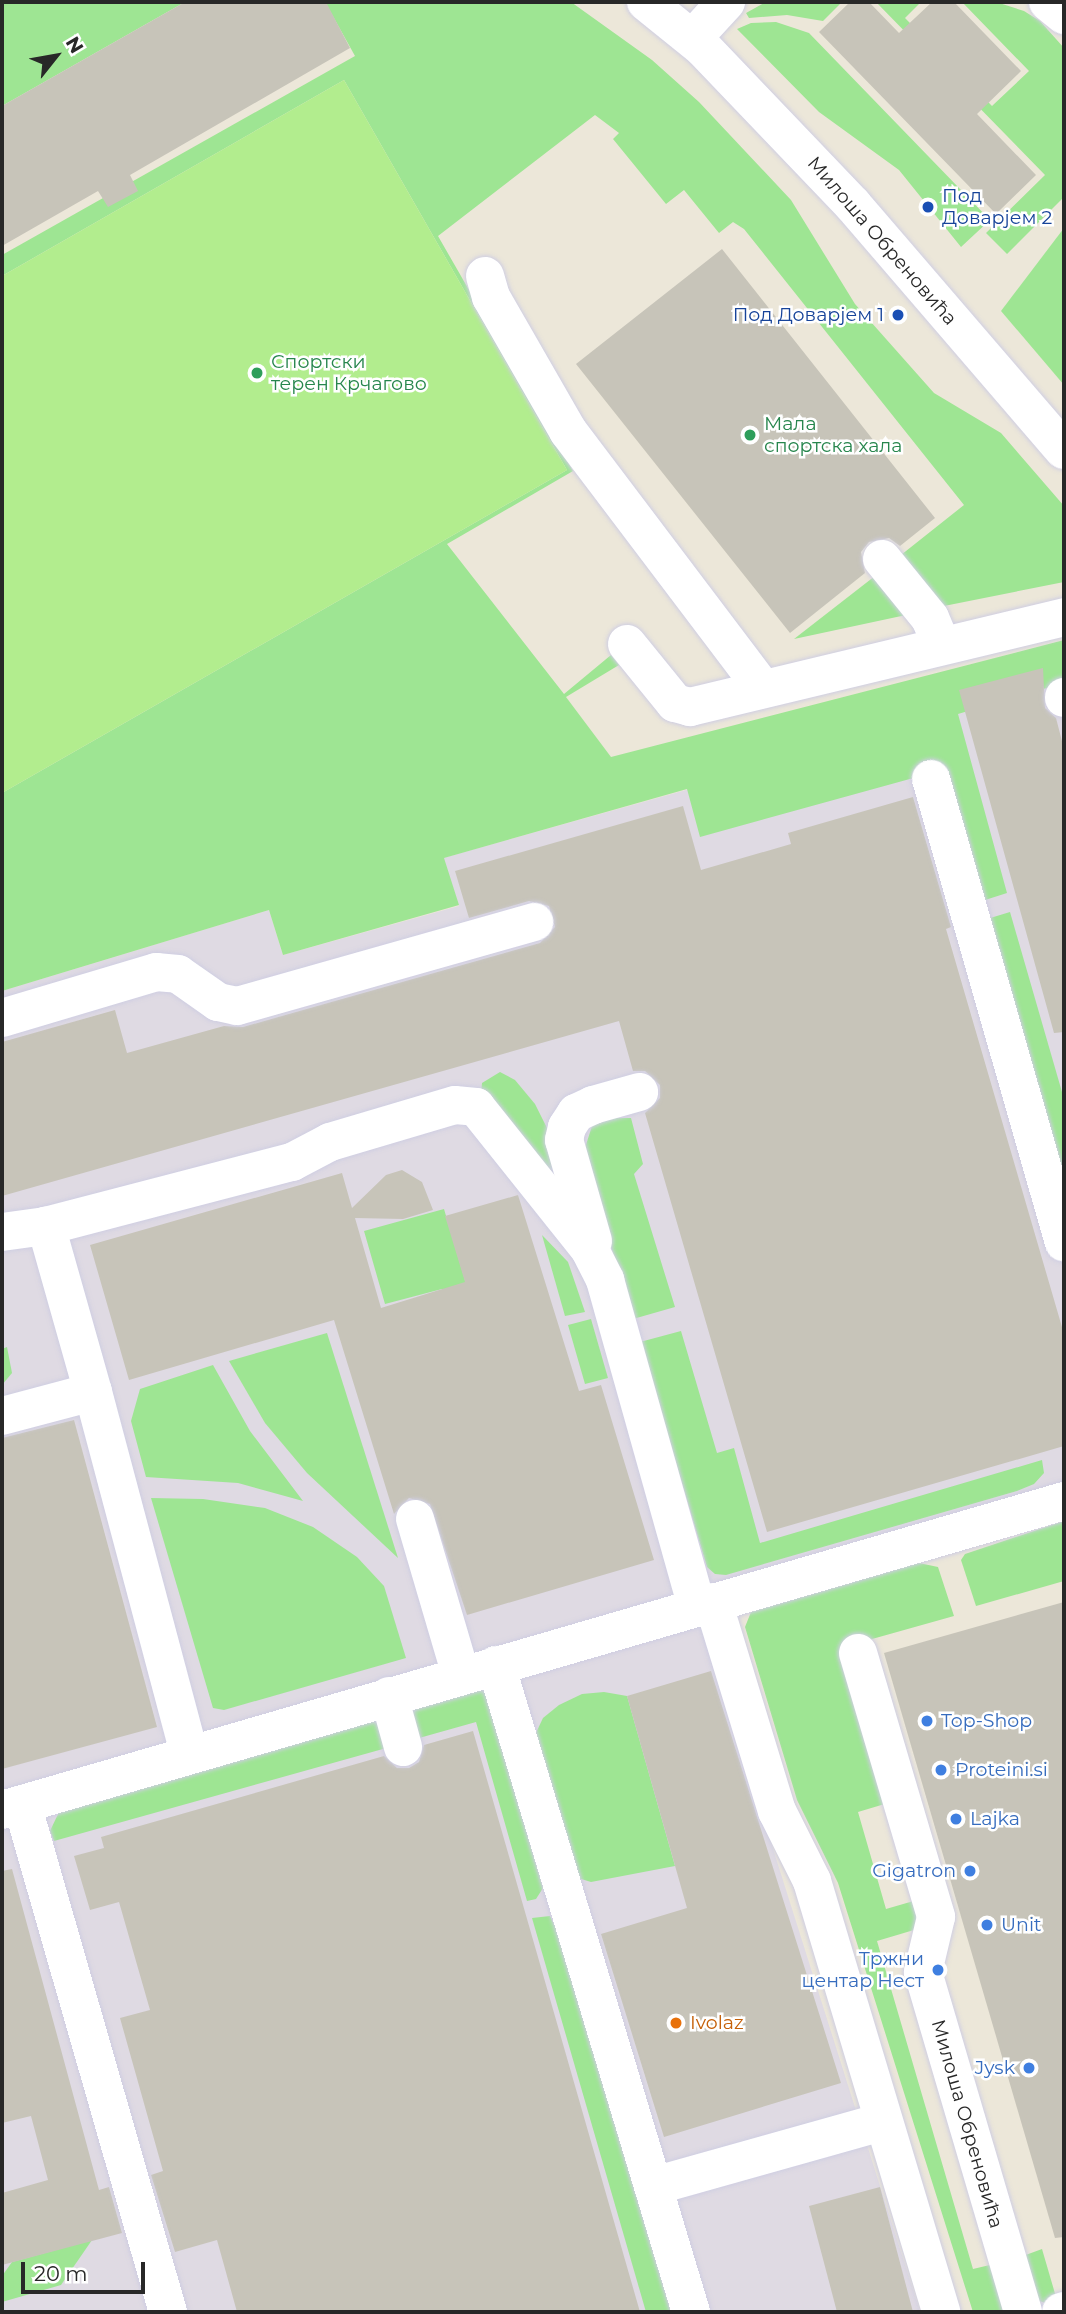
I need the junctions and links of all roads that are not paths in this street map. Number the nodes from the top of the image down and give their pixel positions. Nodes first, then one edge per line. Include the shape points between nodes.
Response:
1 (646, 2) edge
2 (726, 2) edge
3 (1048, 2) edge
4 (1064, 15) edge
5 (692, 38) junction
6 (485, 276) dead end
7 (1064, 450) edge
8 (882, 559) dead end
9 (1064, 617) edge
10 (627, 644) dead end
11 (942, 646) junction
12 (763, 689) junction
13 (931, 779) dead end
14 (534, 922) dead end
15 (2, 1018) edge
16 (639, 1092) dead end
17 (46, 1226) junction
18 (2, 1232) edge
19 (1064, 1242) edge
20 (605, 1280) junction
21 (93, 1392) junction
22 (2, 1416) edge
23 (1064, 1501) edge
24 (415, 1519) dead end
25 (705, 1605) junction
26 (858, 1653) dead end
27 (479, 1670) junction
28 (389, 1696) junction
29 (403, 1747) dead end
30 (189, 1754) junction
31 (12, 1807) edge
32 (881, 2122) junction
33 (654, 2186) junction
34 (168, 2312) edge
35 (691, 2312) edge
36 (941, 2312) edge
37 (1023, 2312) edge

1 - 5 street, Милоша Обреновића
2 - 5 street
3 - 4 street
5 - 7 street, Милоша Обреновића via 853,205
6 - 12 street via 528,334 568,431
8 - 11 street via 930,618
9 - 11 street
10 - 12 street via 667,694 683,706
11 - 12 street
13 - 19 street
14 - 15 street via 237,1006 218,1002 178,974 156,972
16 - 20 street via 576,1112 564,1140
17 - 18 street
17 - 20 street via 292,1162 330,1142 455,1105 476,1107 590,1250
17 - 21 street
20 - 25 street
21 - 22 street
21 - 30 street
23 - 25 street
24 - 27 street
25 - 27 street
25 - 32 street via 777,1811 812,1881
26 - 37 street, Милоша Обреновића via 936,1917 923,1972
27 - 28 street
27 - 33 street
28 - 29 street
28 - 30 street
30 - 31 street
31 - 34 street
32 - 33 street
32 - 36 street
33 - 35 street

